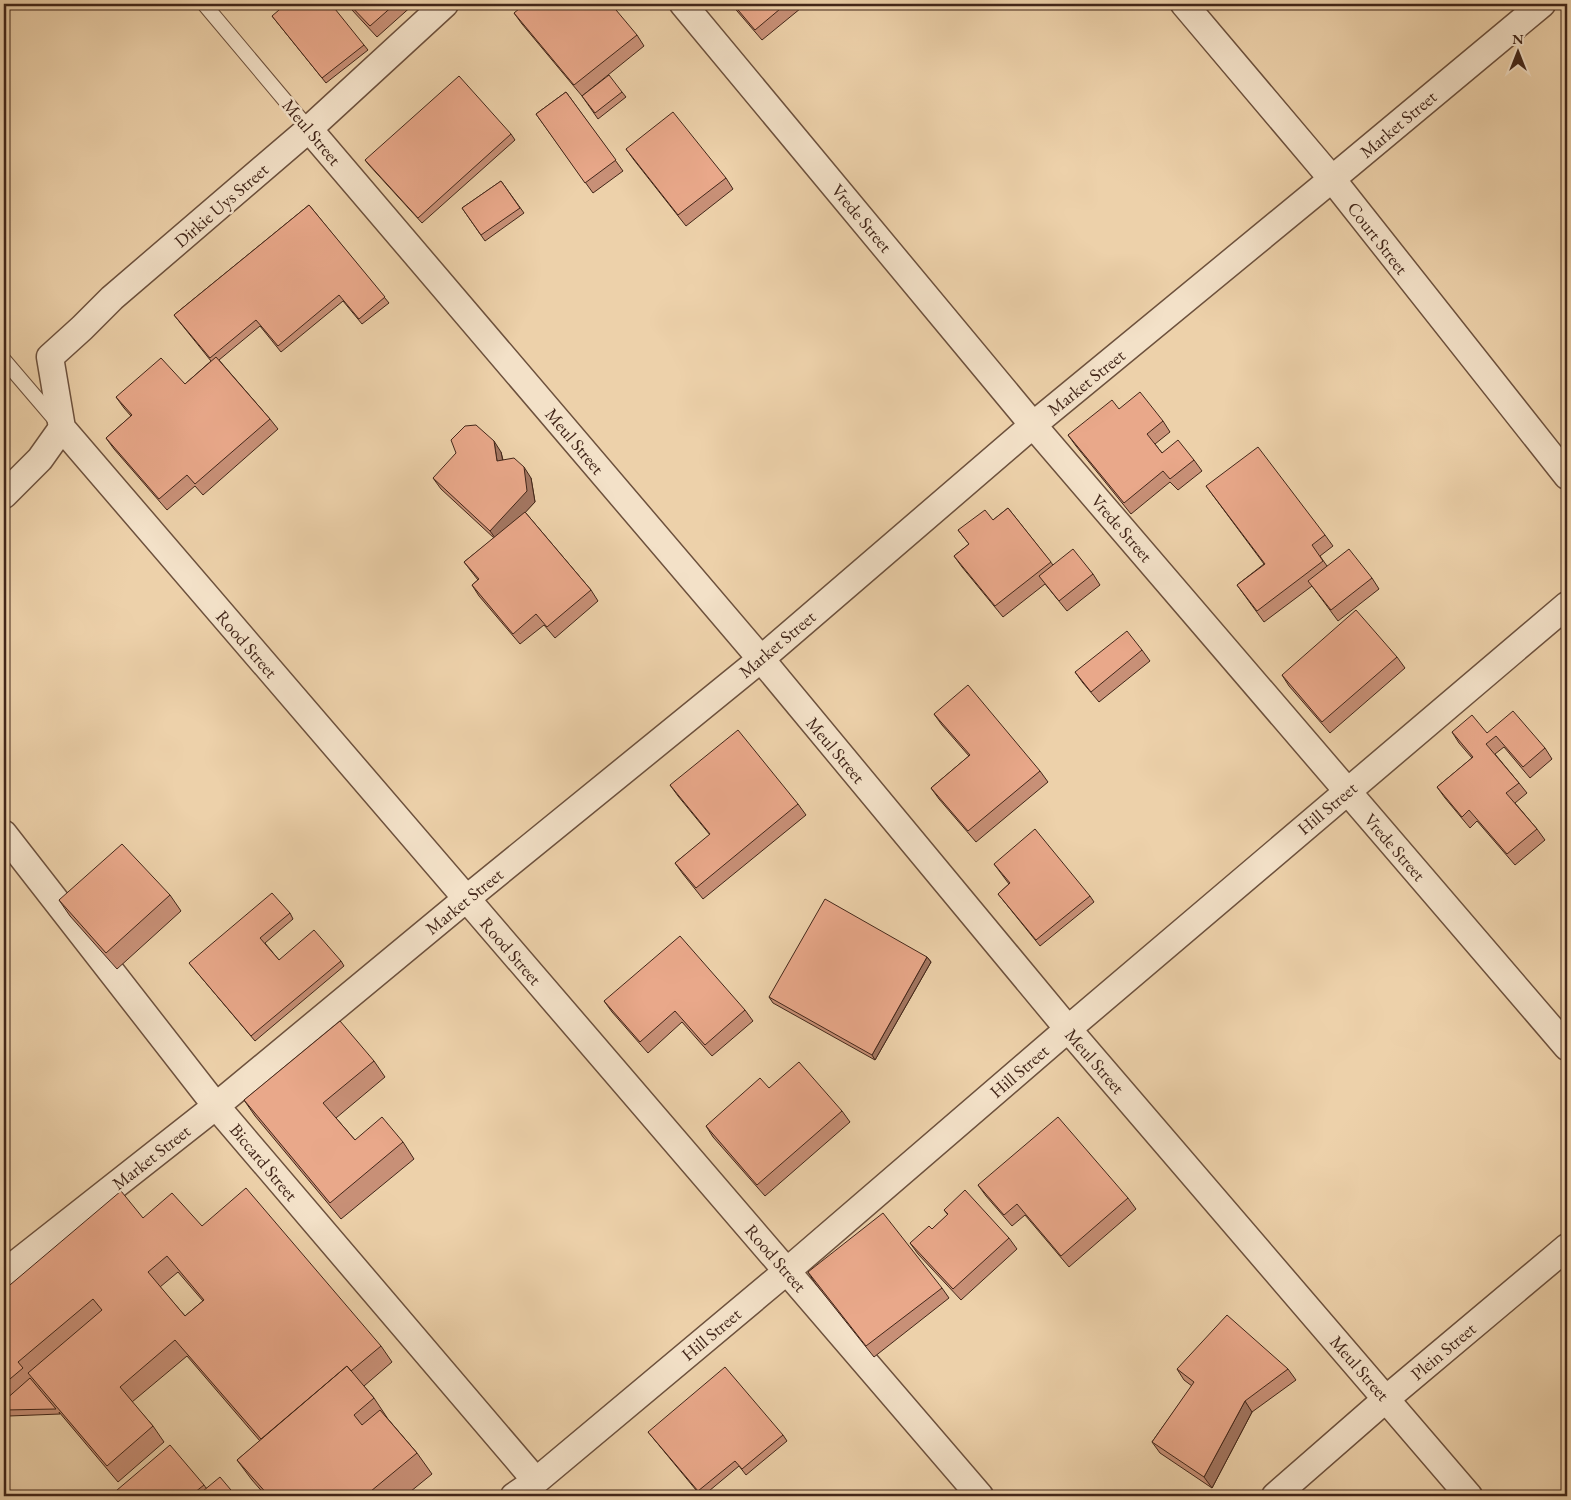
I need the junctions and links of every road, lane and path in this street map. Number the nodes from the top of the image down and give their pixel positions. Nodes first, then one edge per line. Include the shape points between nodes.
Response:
1 (204, 4) edge
2 (445, 4) edge
3 (684, 4) edge
4 (1184, 4) edge
5 (1542, 4) edge
6 (309, 129) junction
7 (1332, 179) junction
8 (4, 360) edge
9 (1033, 425) junction
10 (62, 428) junction
11 (1567, 476) edge
12 (4, 495) edge
13 (1567, 604) edge
14 (760, 659) junction
15 (1347, 791) junction
16 (4, 834) edge
17 (466, 899) junction
18 (1068, 1029) junction
19 (1567, 1047) edge
20 (216, 1106) junction
21 (1567, 1248) edge
22 (787, 1271) junction
23 (4, 1273) edge
24 (1386, 1399) junction
25 (536, 1481) junction
26 (514, 1496) edge
27 (980, 1496) edge
28 (1276, 1496) edge
29 (1469, 1496) edge

1 - 6 lane, Meul Street
2 - 6 street, Dirkie Uys Street
3 - 9 street, Vrede Street
4 - 7 street, Court Street
5 - 7 street, Market Street
6 - 10 street, Dirkie Uys Street via 112,298 50,357
6 - 14 street, Meul Street
7 - 9 street, Market Street
7 - 11 street, Court Street
8 - 10 lane, Rood Street
9 - 14 street, Market Street
9 - 15 street, Vrede Street
10 - 12 street via 40,459
10 - 17 street, Rood Street
13 - 15 street, Hill Street
14 - 17 street, Market Street
14 - 18 street, Meul Street
15 - 18 street, Hill Street
15 - 19 street, Vrede Street
16 - 20 street, Biccard Street
17 - 20 street, Market Street
17 - 22 street, Rood Street
18 - 22 street, Hill Street
18 - 24 street, Meul Street
20 - 23 street, Market Street
20 - 25 street, Biccard Street
21 - 24 street, Plein Street
22 - 25 street, Hill Street
22 - 27 street, Rood Street
24 - 28 street, Plein Street
24 - 29 street, Meul Street
25 - 26 street, Hill Street

